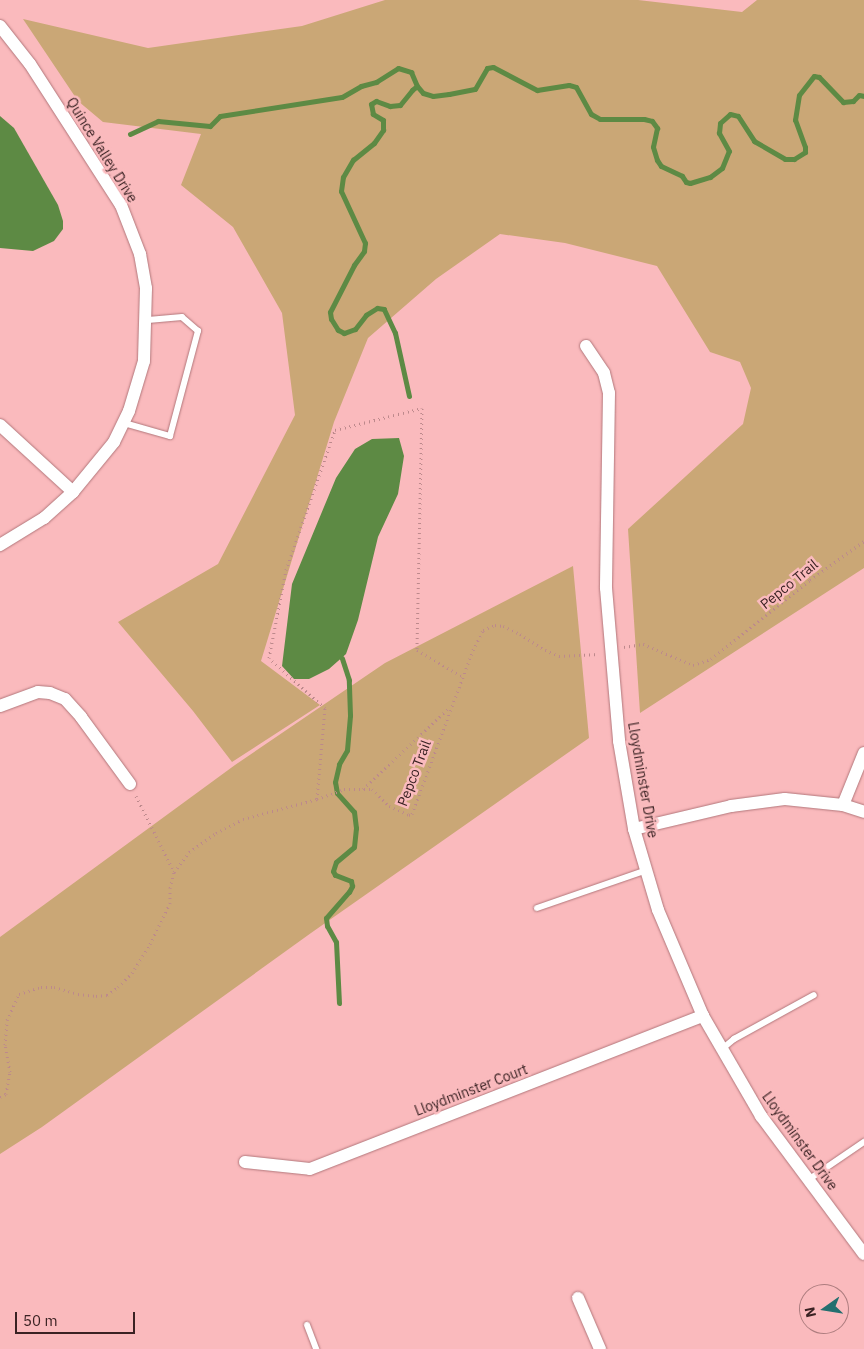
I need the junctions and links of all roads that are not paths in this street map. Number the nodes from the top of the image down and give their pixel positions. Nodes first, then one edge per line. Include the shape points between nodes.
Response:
1 (0, 26) edge
2 (145, 320) junction
3 (586, 346) dead end
4 (124, 423) junction
5 (0, 425) edge
6 (73, 492) junction
7 (0, 545) edge
8 (0, 706) edge
9 (864, 753) edge
10 (130, 784) road end
11 (843, 805) junction
12 (864, 812) edge
13 (634, 828) junction
14 (646, 870) junction
15 (537, 908) dead end
16 (814, 995) dead end
17 (703, 1016) junction
18 (722, 1048) junction
19 (864, 1142) edge
20 (246, 1162) dead end
21 (808, 1180) junction
22 (864, 1254) edge
23 (578, 1298) dead end
24 (307, 1325) dead end
25 (316, 1349) edge
26 (600, 1349) edge

1 - 2 street, Quince Valley Drive via 30,64 121,205 140,254 146,288
2 - 4 street, Quince Valley Drive via 144,361
2 - 4 lane via 182,317 198,331 170,436
3 - 13 street, Lloydminster Drive via 604,373 609,393 606,588 619,742
4 - 6 street, Quince Valley Drive via 114,442
5 - 6 street
6 - 7 street, Quince Valley Drive via 44,518
8 - 10 street via 38,692 50,692 65,699 82,717
9 - 11 street
11 - 12 street
11 - 13 street via 785,798 731,806
13 - 14 street, Lloydminster Drive
14 - 15 lane
14 - 17 street, Lloydminster Drive via 658,910
16 - 18 lane
17 - 18 street, Lloydminster Drive
17 - 20 street, Lloydminster Court via 310,1168
18 - 21 street, Lloydminster Drive via 761,1116
19 - 21 lane
21 - 22 street, Lloydminster Drive
23 - 26 street
24 - 25 lane

